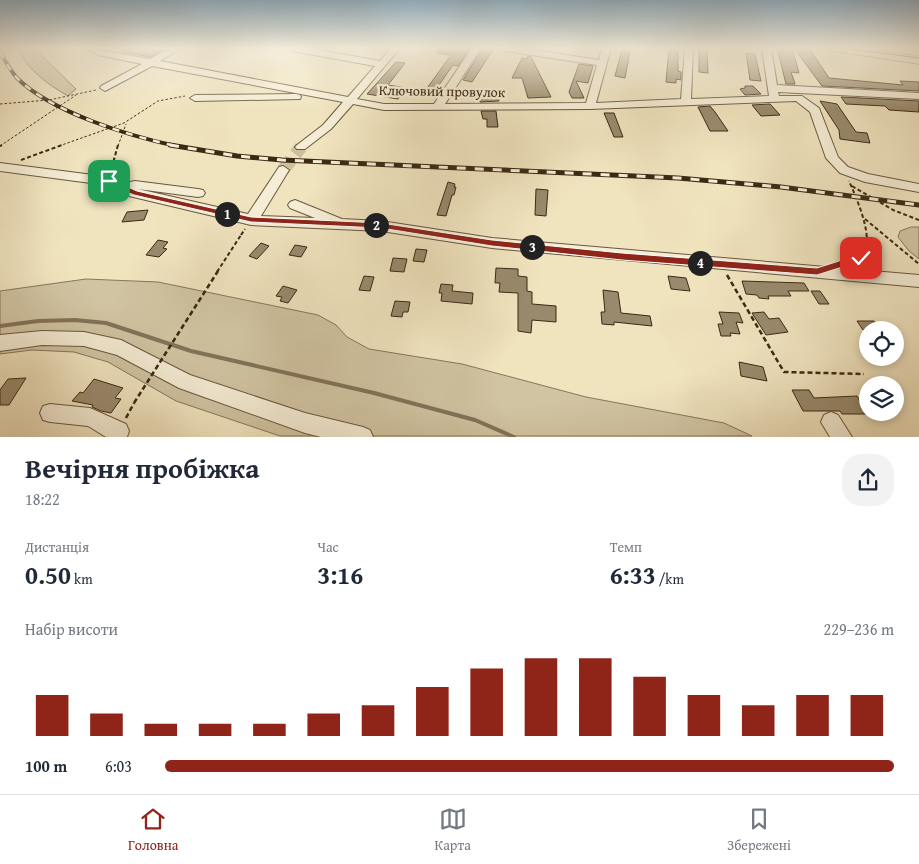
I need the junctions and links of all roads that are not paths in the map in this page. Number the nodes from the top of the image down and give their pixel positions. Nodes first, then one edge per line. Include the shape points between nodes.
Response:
1 (142, 68) edge
2 (180, 68) edge
3 (378, 68) edge
4 (463, 68) edge
5 (601, 68) edge
6 (688, 68) edge
7 (770, 68) edge
8 (105, 88) road end
9 (773, 88) junction
10 (798, 95) junction
11 (919, 96) edge
12 (328, 97) junction
13 (194, 98) road end
14 (775, 100) junction
15 (350, 101) junction
16 (686, 103) junction
17 (590, 106) junction
18 (437, 107) junction
19 (301, 147) tunnel mouth
20 (0, 167) edge
21 (283, 170) tunnel mouth
22 (109, 181) junction
23 (919, 188) edge
24 (198, 193) dead end
25 (295, 205) dead end
26 (251, 220) junction
27 (342, 224) junction
28 (919, 281) edge
29 (0, 343) edge
30 (50, 414) dead end
31 (117, 434) edge
32 (363, 436) edge

1 - 8 street
2 - 12 street, Ключовий провулок
3 - 15 street
4 - 18 street
5 - 17 street
6 - 16 street
7 - 9 street
9 - 10 street
9 - 14 street
10 - 11 street, Ключовий провулок
10 - 14 street, Ключовий провулок
10 - 23 street via 815,110 832,158 844,170 865,178
12 - 13 street
12 - 15 street, Ключовий провулок
14 - 16 street, Ключовий провулок
15 - 18 street, Ключовий провулок via 384,107
15 - 19 lane via 327,127
16 - 17 street, Ключовий провулок
17 - 18 street, Ключовий провулок
20 - 22 street
21 - 26 street
22 - 24 street
22 - 26 street via 134,193
25 - 27 street
26 - 27 street
27 - 28 street via 381,226 492,243
29 - 32 street via 42,338 84,339 121,348 185,382 305,423
30 - 31 street via 90,417

